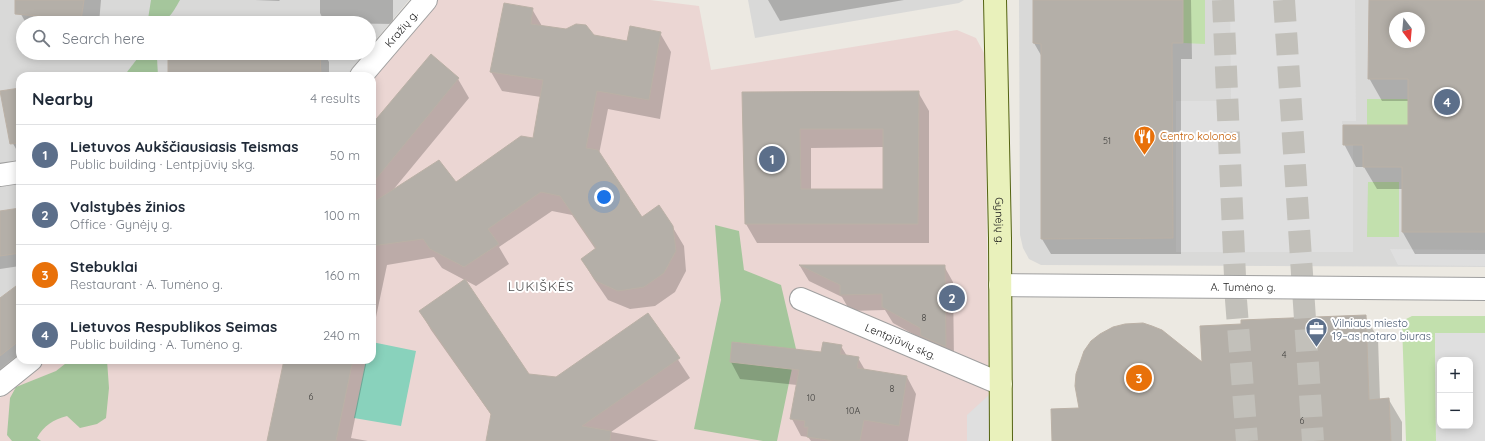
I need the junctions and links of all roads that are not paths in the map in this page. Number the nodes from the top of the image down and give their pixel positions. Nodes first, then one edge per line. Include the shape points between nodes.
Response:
1 (426, 0) edge
2 (995, 0) edge
3 (376, 58) edge
4 (375, 60) edge
5 (364, 72) edge
6 (16, 173) edge
7 (0, 175) edge
8 (1000, 285) junction
9 (1485, 289) edge
10 (801, 299) dead end
11 (26, 364) edge
12 (1001, 384) junction
13 (0, 385) edge
14 (1001, 441) edge

1 - 3 street, Kražių g.
2 - 8 main road, Gynėjų g.
4 - 5 street, Kražių g.
6 - 7 street
8 - 9 street, A. Tumėno g.
8 - 12 main road, Gynėjų g.
10 - 12 street, Lentpjūvių skg.
11 - 13 street
12 - 14 main road, Gynėjų g.

